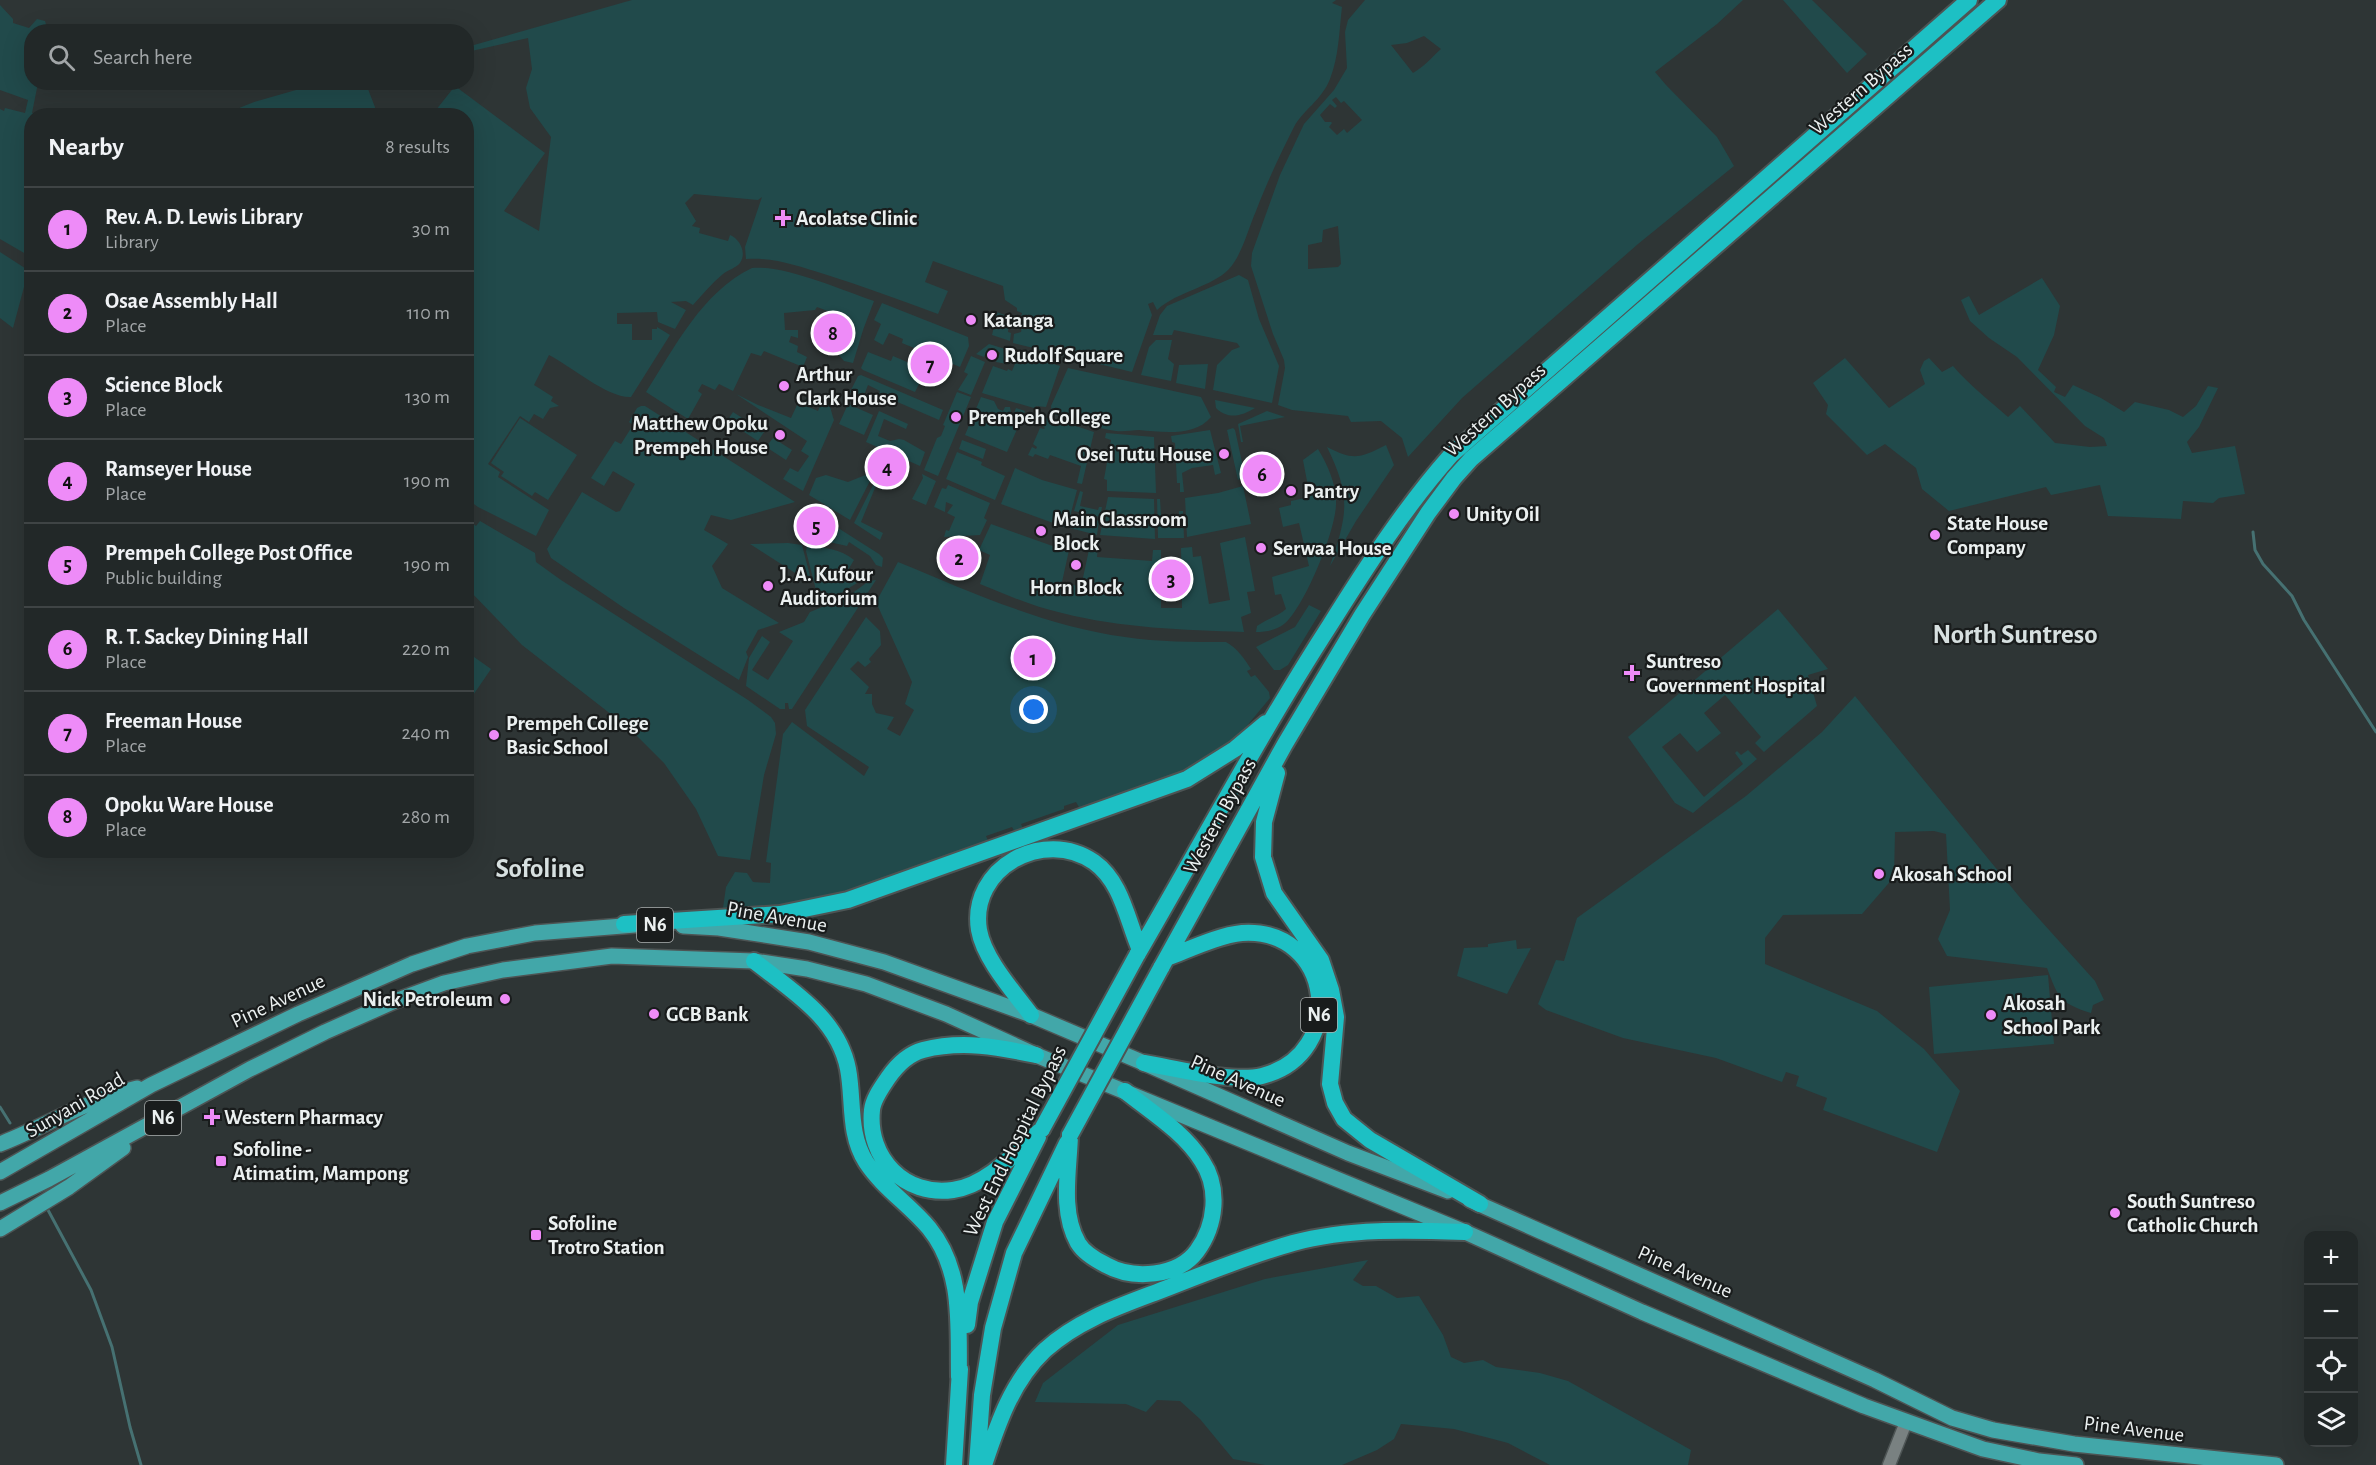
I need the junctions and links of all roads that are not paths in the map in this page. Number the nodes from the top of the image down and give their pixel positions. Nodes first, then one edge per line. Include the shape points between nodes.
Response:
1 (1969, 0) edge
2 (1998, 0) edge
3 (1274, 717) junction
4 (1285, 744) junction
5 (624, 924) junction
6 (1138, 952) junction
7 (754, 961) junction
8 (1165, 963) junction
9 (1031, 1015) junction
10 (1036, 1054) junction
11 (1144, 1063) junction
12 (172, 1075) joint
13 (152, 1085) junction
14 (1125, 1091) junction
15 (176, 1110) junction
16 (1042, 1128) junction
17 (1070, 1135) junction
18 (0, 1144) edge
19 (0, 1172) edge
20 (0, 1203) edge
21 (1480, 1204) junction
22 (0, 1229) edge
23 (1465, 1232) junction
24 (959, 1377) junction
25 (1906, 1422) junction
26 (954, 1465) edge
27 (977, 1465) edge
28 (984, 1465) edge
29 (1889, 1465) edge
30 (2076, 1465) edge
31 (2276, 1465) edge

1 - 3 highway, Western Bypass via 1451,455 1380,545
2 - 4 highway, Western Bypass via 1471,459 1428,513
3 - 5 highway via 1187,779 848,900 780,914
3 - 6 highway, Western Bypass
4 - 8 highway, Western Bypass
4 - 21 highway via 1264,822 1263,857 1274,893 1321,960 1331,990 1335,1017 1330,1084 1335,1103 1344,1119 1370,1140
5 - 9 main road, Pine Avenue / N6 via 719,928 809,942 884,962
5 - 12 main road, Pine Avenue / N6 via 535,933 467,946 412,964
6 - 9 highway via 1116,886 1094,862 1055,848 1010,860 984,893 979,929 991,959
6 - 16 highway, West End Hospital Bypass, bridge
7 - 10 main road via 866,984
7 - 15 main road, N6 via 612,956 503,970 444,983 325,1032
7 - 24 highway via 817,1011 835,1035 848,1068 854,1132 866,1162 929,1228 948,1257 958,1300
8 - 11 highway, N6 via 1242,933 1268,936 1292,947 1309,963 1318,987 1320,1011 1304,1051 1284,1068 1260,1076 1214,1074
8 - 17 highway, bridge
9 - 11 main road, Pine Avenue / N6
10 - 14 main road
10 - 16 highway via 969,1043 921,1050 905,1058 883,1086 872,1108 872,1129 882,1158 903,1180 920,1188 954,1190 984,1178
11 - 21 main road, Pine Avenue via 1348,1153
12 - 13 main road, Sunyani Road / N6
13 - 18 main road via 103,1097
13 - 19 main road, Sunyani Road / N6
14 - 17 highway via 1182,1137 1213,1182 1210,1223 1197,1252 1185,1262 1157,1274 1130,1275 1092,1258 1079,1244 1067,1212
14 - 23 main road
15 - 20 main road, N6
15 - 22 main road via 69,1187
16 - 24 highway, West End Hospital Bypass via 995,1222 983,1256 970,1302
17 - 27 highway via 1014,1253 993,1328 982,1395
21 - 31 main road, Pine Avenue via 1952,1418 1993,1430 2074,1444
23 - 25 main road via 1642,1312
23 - 28 highway via 1344,1235 1295,1243 1090,1318 1045,1350 1015,1386
24 - 26 highway, West End Hospital Bypass
25 - 29 street
25 - 30 main road via 1983,1449

